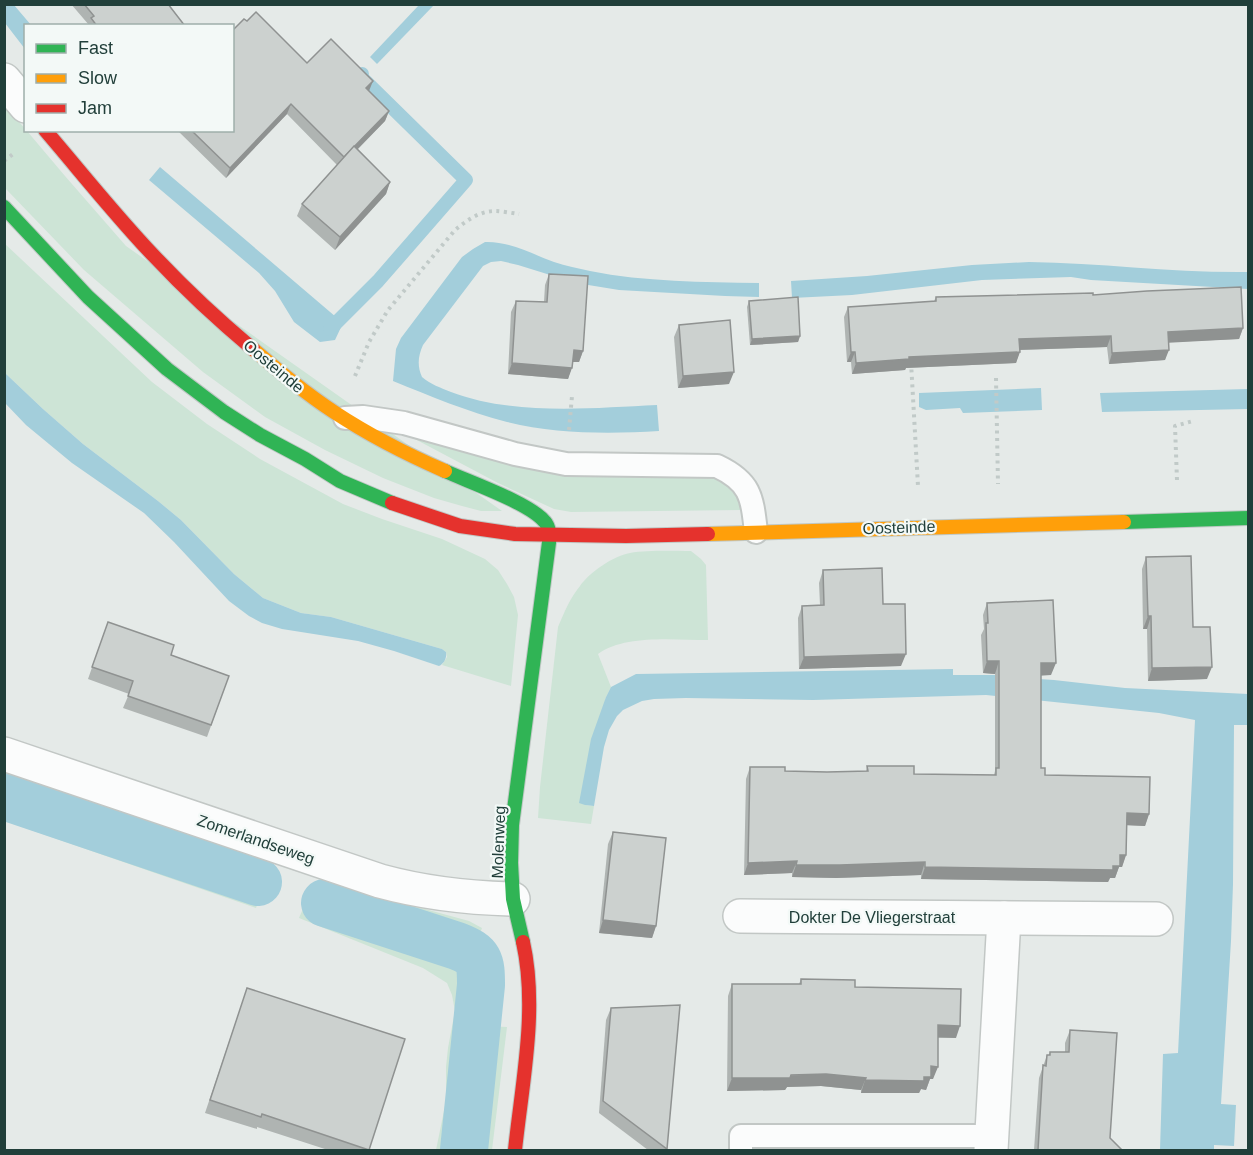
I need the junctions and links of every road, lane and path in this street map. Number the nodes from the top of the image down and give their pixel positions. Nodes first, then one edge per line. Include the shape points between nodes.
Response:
1 (4, 80) edge
2 (24, 104) edge
3 (47, 132) edge
4 (4, 207) edge
5 (519, 214) dead end
6 (911, 353) edge
7 (996, 378) dead end
8 (572, 396) dead end
9 (343, 419) junction
10 (1193, 421) dead end
11 (568, 433) dead end
12 (1177, 485) dead end
13 (918, 487) dead end
14 (998, 489) dead end
15 (1248, 518) edge
16 (756, 532) junction
17 (550, 535) junction
18 (4, 754) edge
19 (513, 899) junction
20 (740, 916) dead end
21 (1004, 918) junction
22 (1156, 919) dead end
23 (991, 1143) edge
24 (515, 1150) edge
25 (741, 1150) edge

1 - 2 street
3 - 9 street, Oosteinde via 138,240 207,308 288,379
4 - 17 street, Oosteinde via 88,297 167,369 260,435 340,481 406,509 460,526
5 - 9 path via 478,214 455,230 435,253 374,333 353,380
6 - 13 path
7 - 14 path
8 - 11 path
9 - 16 lane via 363,417 404,423 566,465 717,466 732,473 749,493
9 - 17 street, Oosteinde via 405,453 520,504 546,523
10 - 12 path via 1175,426
15 - 16 street, Oosteinde
16 - 17 street, Oosteinde
17 - 19 street, Molenweg via 512,825
18 - 19 street, Zomerlandseweg via 410,890
19 - 24 street, Molenweg via 524,946 529,1008
20 - 21 street, Dokter De Vliegerstraat
21 - 22 street, Dokter De Vliegerstraat
21 - 23 street
23 - 25 lane via 741,1136

